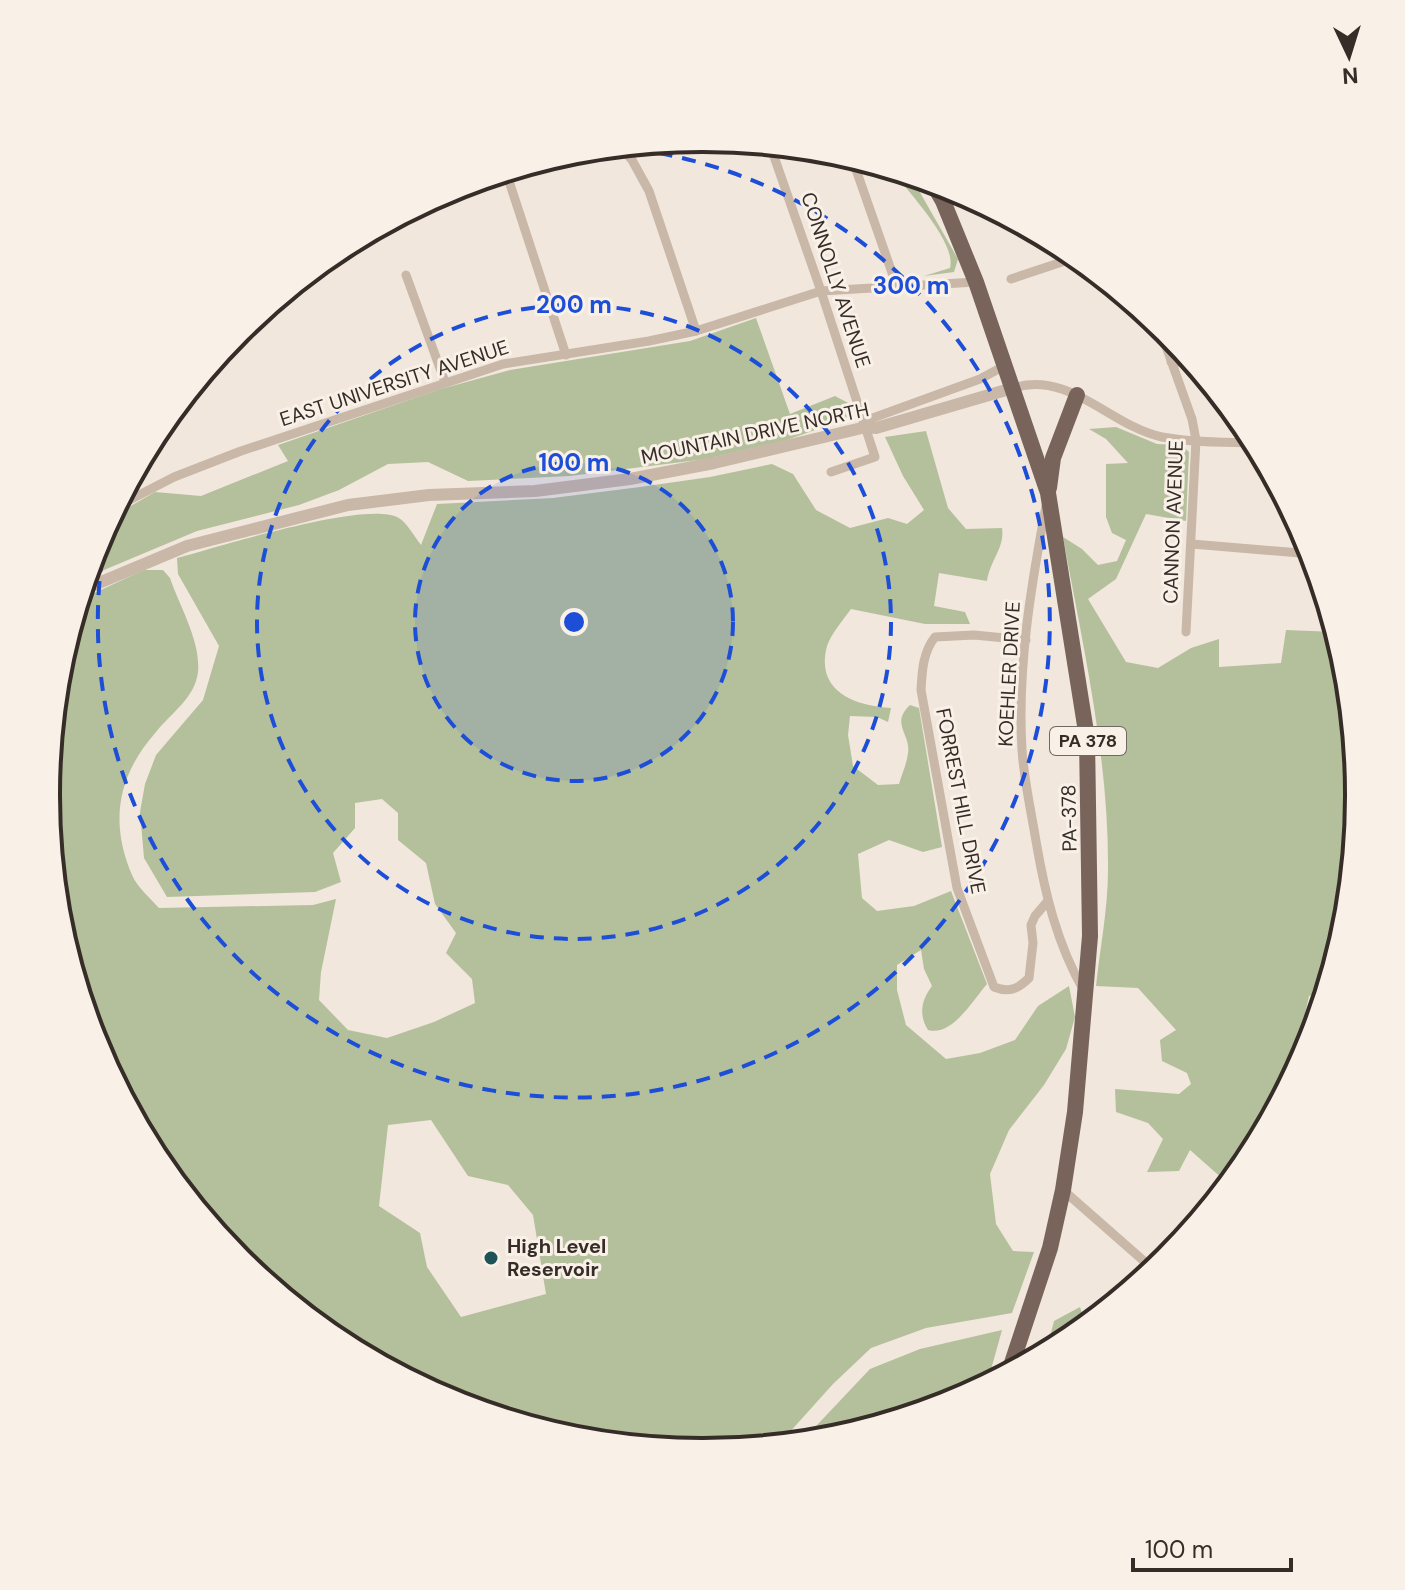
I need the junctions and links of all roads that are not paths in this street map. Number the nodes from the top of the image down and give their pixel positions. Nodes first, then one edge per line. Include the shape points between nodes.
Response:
1 (629, 157) edge
2 (774, 157) edge
3 (857, 171) edge
4 (509, 183) edge
5 (942, 199) edge
6 (1061, 262) edge
7 (406, 275) dead end
8 (1011, 279) dead end
9 (976, 282) junction
10 (897, 287) junction
11 (821, 291) junction
12 (696, 331) junction
13 (1168, 352) edge
14 (566, 355) junction
15 (1171, 362) junction
16 (1178, 362) edge
17 (1006, 365) junction
18 (445, 382) junction
19 (1013, 388) junction
20 (1077, 395) junction
21 (866, 427) junction
22 (1196, 440) junction
23 (1240, 442) edge
24 (831, 472) dead end
25 (1048, 493) junction
26 (133, 498) edge
27 (1192, 544) junction
28 (1297, 553) edge
29 (95, 584) edge
30 (1186, 632) dead end
31 (1026, 640) junction
32 (1047, 902) junction
33 (1084, 991) junction
34 (1063, 1190) junction
35 (1144, 1261) edge
36 (1014, 1356) edge

1 - 12 street via 649,191
2 - 11 street, CONNOLLY AVENUE
3 - 10 street
4 - 14 street
5 - 9 main road, PA-378 / PA 378
6 - 8 street
7 - 18 street
9 - 10 street, EAST UNIVERSITY AVENUE
9 - 17 main road, PA-378 / PA 378
10 - 11 street, EAST UNIVERSITY AVENUE
11 - 12 street, EAST UNIVERSITY AVENUE
11 - 21 street, CONNOLLY AVENUE
12 - 14 street, EAST UNIVERSITY AVENUE
13 - 15 street, CANNON AVENUE
14 - 18 street, EAST UNIVERSITY AVENUE via 511,363
15 - 16 street
15 - 22 street, CANNON AVENUE
17 - 19 main road, PA-378 / PA 378
17 - 21 street via 870,419
18 - 26 street, EAST UNIVERSITY AVENUE via 241,451
19 - 20 street via 1038,383
19 - 21 street, MOUNTAIN DRIVE NORTH
19 - 25 main road, PA-378 / PA 378
20 - 22 street via 1146,432
20 - 25 main road via 1053,458
21 - 24 street, CONNOLLY AVENUE via 875,457
21 - 29 street, MOUNTAIN DRIVE NORTH via 630,479 348,505 187,546
22 - 23 street
22 - 27 street, CANNON AVENUE
25 - 31 street, KOEHLER DRIVE
25 - 33 main road, PA-378 / PA 378 via 1087,738 1090,936
27 - 28 street
27 - 30 street, CANNON AVENUE
31 - 32 street, KOEHLER DRIVE via 1022,750
31 - 32 street, FORREST HILL DRIVE via 935,637 921,690 957,888 994,987 1016,990 1029,978 1031,925
32 - 33 street, KOEHLER DRIVE via 1068,964
33 - 34 main road, PA-378 / PA 378
34 - 35 street
34 - 36 main road, PA-378 / PA 378

